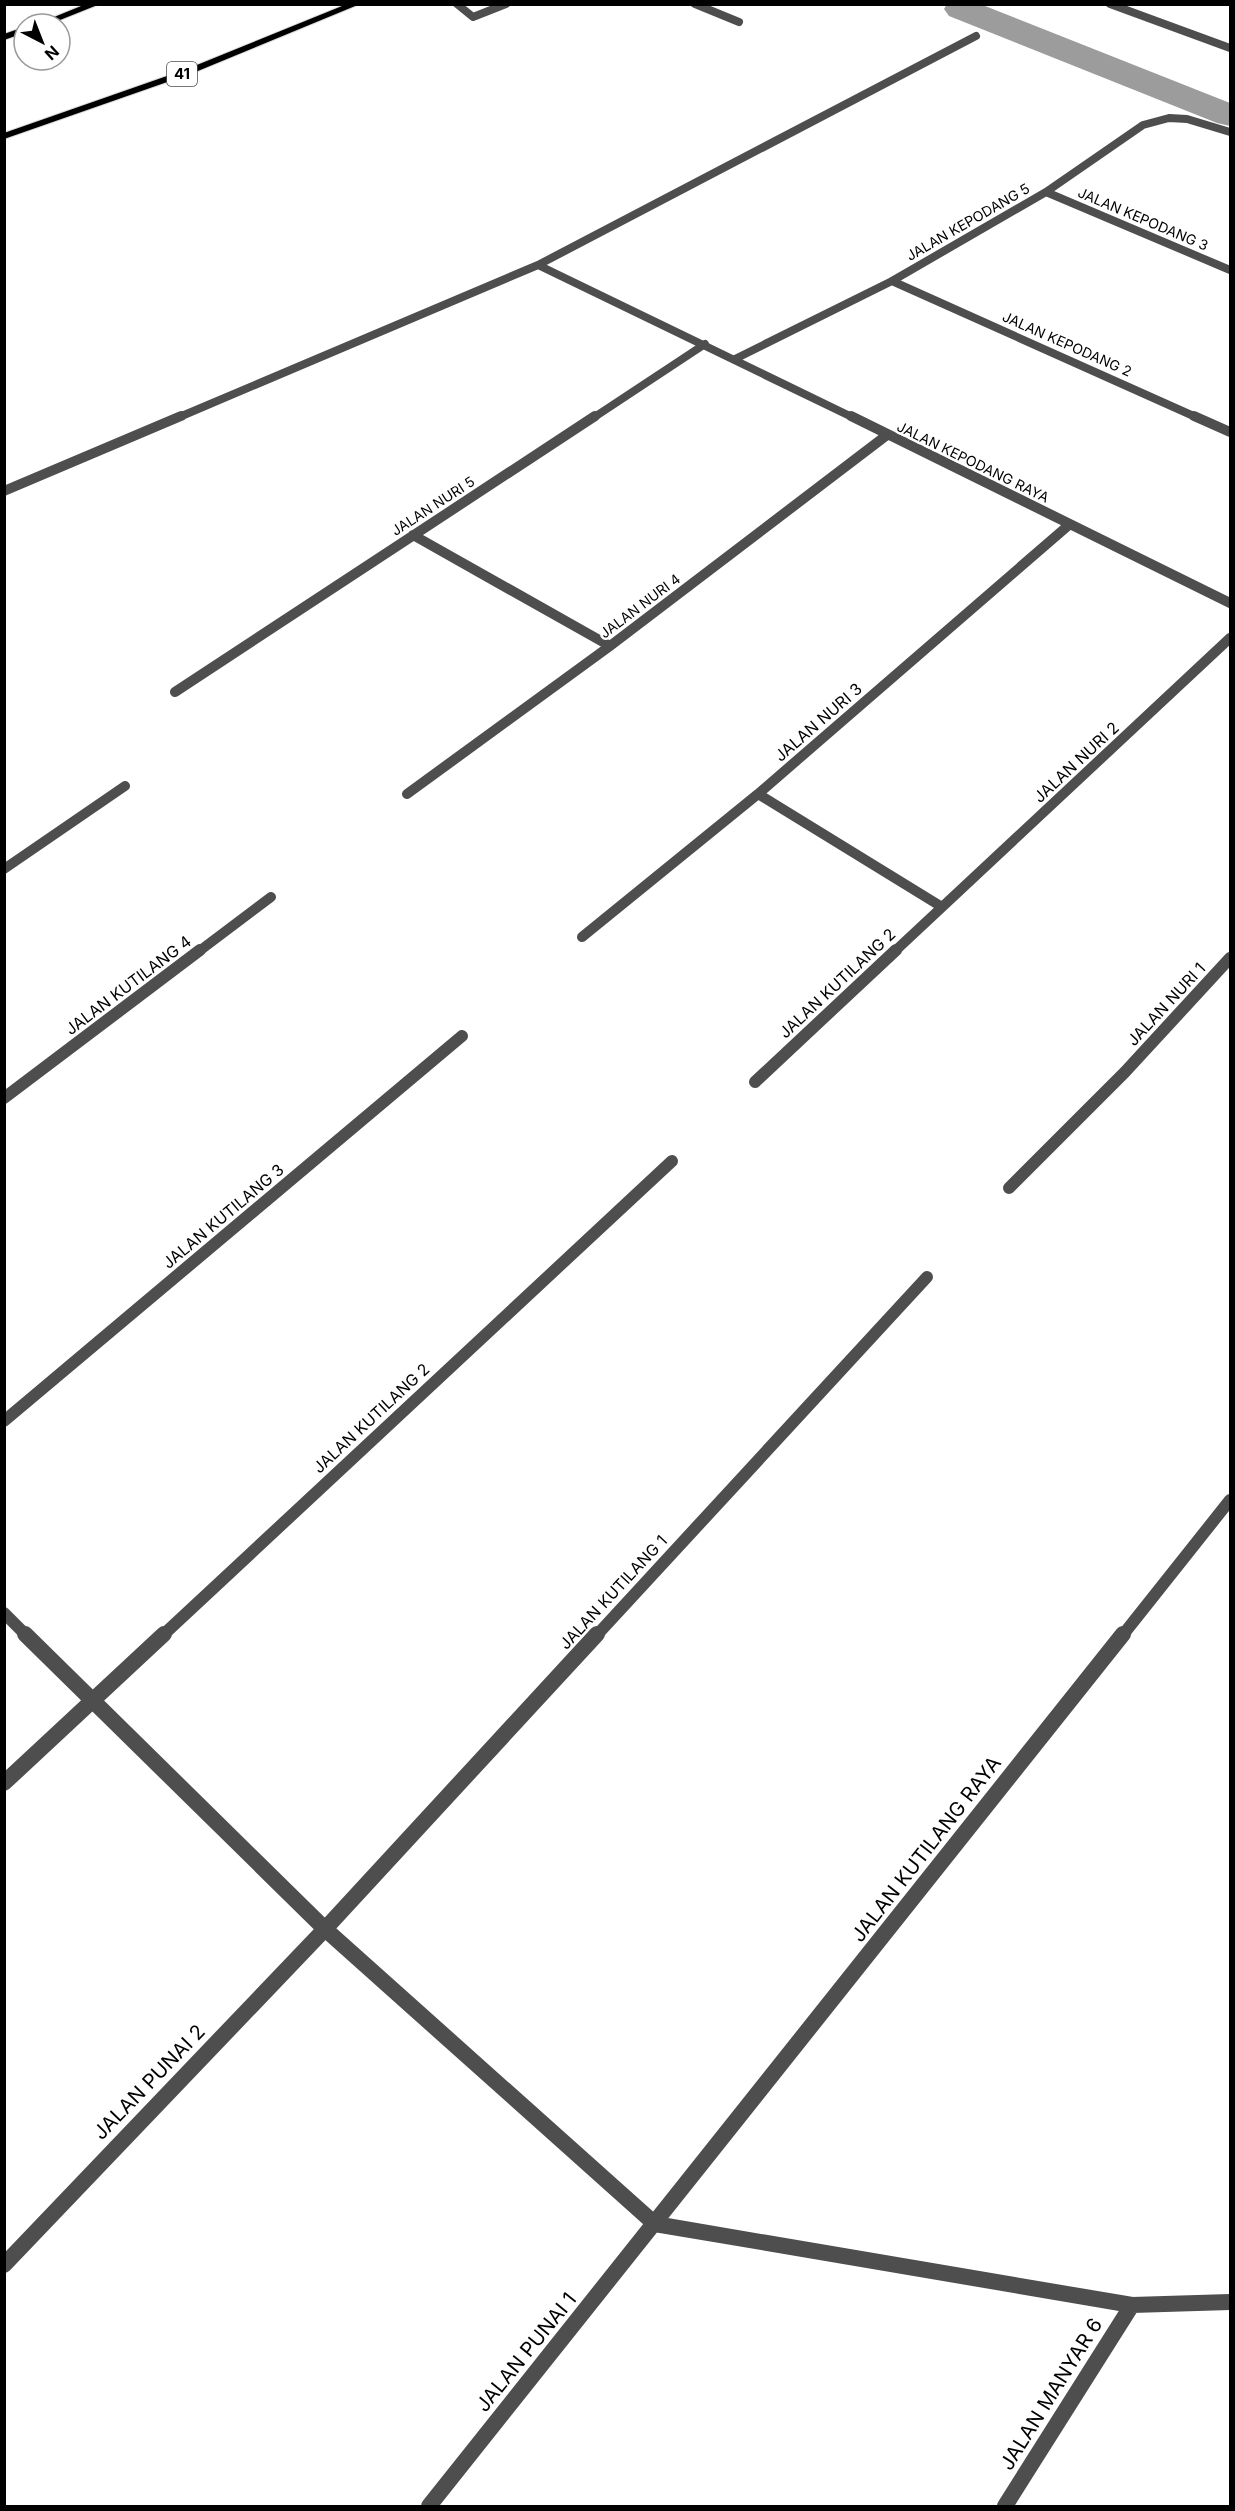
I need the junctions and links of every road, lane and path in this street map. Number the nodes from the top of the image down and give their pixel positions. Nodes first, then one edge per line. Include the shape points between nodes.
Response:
1 (96, 4) edge
2 (356, 4) edge
3 (457, 4) edge
4 (506, 4) edge
5 (695, 4) edge
6 (1110, 4) edge
7 (72, 13) edge
8 (739, 22) dead end
9 (976, 36) dead end
10 (1230, 48) edge
11 (1230, 132) edge
12 (4, 136) edge
13 (1046, 192) junction
14 (538, 265) junction
15 (1230, 270) edge
16 (892, 281) junction
17 (705, 344) junction
18 (735, 359) junction
19 (1230, 432) edge
20 (887, 435) junction
21 (4, 491) edge
22 (1070, 524) junction
23 (413, 535) junction
24 (1230, 603) edge
25 (1230, 638) edge
26 (610, 646) junction
27 (175, 692) dead end
28 (125, 786) dead end
29 (407, 794) dead end
30 (758, 794) junction
31 (4, 869) edge
32 (271, 897) dead end
33 (942, 907) junction
34 (582, 937) dead end
35 (1230, 958) edge
36 (462, 1036) dead end
37 (754, 1082) dead end
38 (4, 1098) edge
39 (672, 1161) dead end
40 (1009, 1188) dead end
41 (927, 1277) dead end
42 (4, 1421) edge
43 (1230, 1500) edge
44 (4, 1613) edge
45 (93, 1700) junction
46 (4, 1783) edge
47 (325, 1929) junction
48 (655, 2224) junction
49 (4, 2265) edge
50 (1230, 2302) edge
51 (1132, 2305) junction
52 (429, 2506) edge
53 (1005, 2506) edge

1 - 7 highway
2 - 12 highway, 41 via 190,71
3 - 4 street via 473,17
5 - 8 street
6 - 10 street
9 - 14 street
11 - 13 street, JALAN KEPODANG 5 via 1187,119 1169,118 1143,125
13 - 15 street, JALAN KEPODANG 3
13 - 16 street, JALAN KEPODANG 5
14 - 17 street, JALAN KEPODANG RAYA
14 - 21 street
16 - 18 street, JALAN KEPODANG 5
16 - 19 street, JALAN KEPODANG 2
17 - 18 street, JALAN KEPODANG RAYA
17 - 23 street, JALAN NURI 5
18 - 20 street, JALAN KEPODANG RAYA
20 - 22 street, JALAN KEPODANG RAYA
20 - 26 street, JALAN NURI 4
22 - 24 street, JALAN KEPODANG RAYA
22 - 30 street, JALAN NURI 3
23 - 26 street
23 - 27 street, JALAN NURI 5
25 - 33 street, JALAN NURI 2
26 - 29 street, JALAN NURI 4
28 - 31 street
30 - 33 street
30 - 34 street, JALAN NURI 3
32 - 38 street, JALAN KUTILANG 4
33 - 37 street, JALAN KUTILANG 2
35 - 40 street, JALAN NURI 1 via 1125,1072
36 - 42 street, JALAN KUTILANG 3
39 - 45 street, JALAN KUTILANG 2
41 - 47 street, JALAN KUTILANG 1
43 - 48 street, JALAN KUTILANG RAYA
44 - 45 street
45 - 46 street, JALAN KUTILANG 2
45 - 47 street
47 - 48 street
47 - 49 street, JALAN PUNAI 2
48 - 51 street
48 - 52 street, JALAN PUNAI 1
50 - 51 street
51 - 53 street, JALAN MANYAR 6

